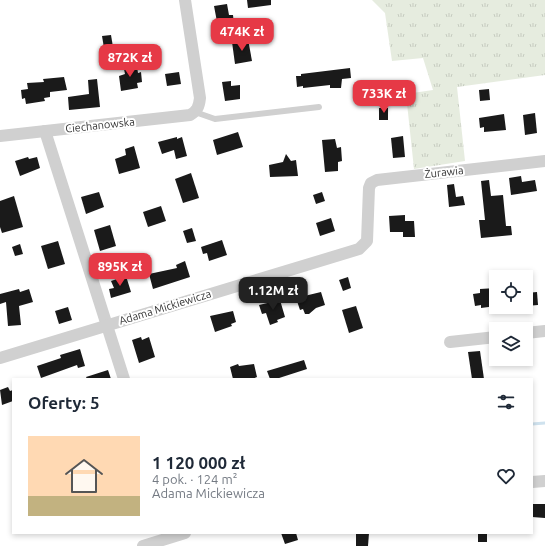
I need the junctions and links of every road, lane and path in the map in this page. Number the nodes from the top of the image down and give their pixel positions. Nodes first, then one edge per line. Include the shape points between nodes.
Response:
1 (185, 0) edge
2 (319, 107) dead end
3 (197, 110) junction
4 (45, 131) junction
5 (0, 136) edge
6 (545, 161) edge
7 (369, 210) joint
8 (106, 325) junction
9 (545, 331) edge
10 (533, 332) edge
11 (489, 337) edge
12 (450, 342) dead end
13 (0, 358) edge
14 (124, 378) edge
15 (545, 481) edge
16 (533, 482) edge
17 (177, 537) edge
18 (144, 546) edge

1 - 3 street via 200,98
2 - 3 lane via 215,119
3 - 4 street, Ciechanowska via 190,115
4 - 5 street, Ciechanowska
4 - 8 street
6 - 7 street, Żurawia via 377,180 371,183 369,188
7 - 8 street, Adama Mickiewicza via 367,241 359,249
8 - 13 street, Adama Mickiewicza
8 - 14 street
9 - 10 street
11 - 12 street
15 - 16 street
17 - 18 street

